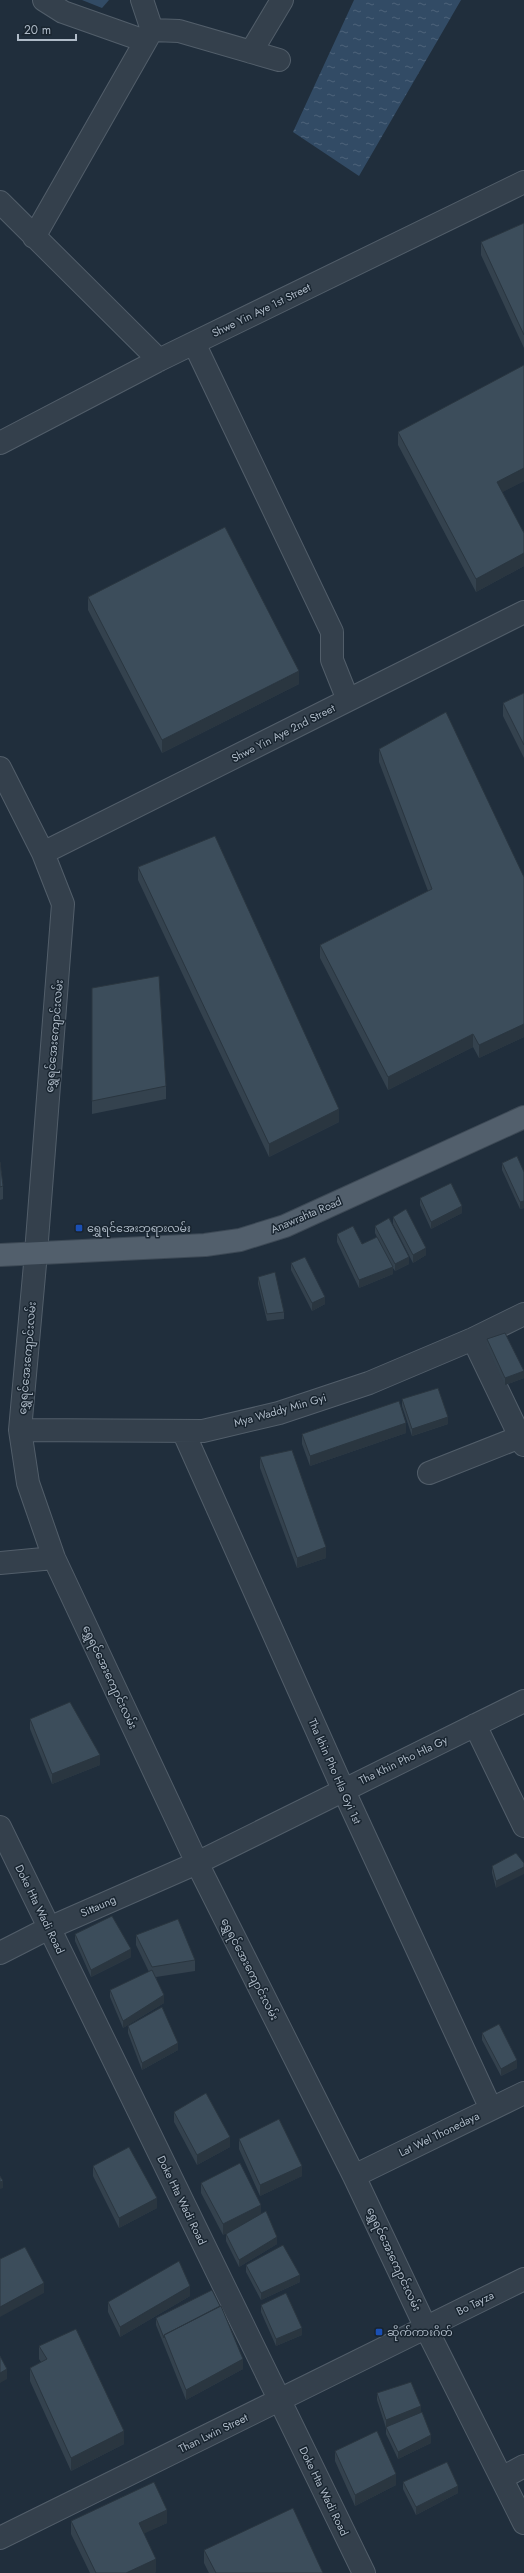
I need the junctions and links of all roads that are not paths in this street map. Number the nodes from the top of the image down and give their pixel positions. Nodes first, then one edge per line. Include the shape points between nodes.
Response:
1 (44, 0) edge
2 (142, 0) edge
3 (282, 0) edge
4 (148, 36) junction
5 (251, 52) junction
6 (279, 60) dead end
7 (524, 182) edge
8 (0, 202) edge
9 (34, 237) junction
10 (194, 343) junction
11 (159, 360) junction
12 (0, 442) edge
13 (524, 612) edge
14 (348, 700) junction
15 (0, 768) edge
16 (43, 853) junction
17 (523, 1120) edge
18 (36, 1253) junction
19 (0, 1255) edge
20 (524, 1314) edge
21 (473, 1339) junction
22 (20, 1430) junction
23 (183, 1431) junction
24 (522, 1441) edge
25 (429, 1473) dead end
26 (54, 1558) junction
27 (0, 1563) edge
28 (524, 1701) edge
29 (475, 1725) junction
30 (343, 1790) junction
31 (524, 1826) edge
32 (0, 1827) edge
33 (197, 1863) junction
34 (49, 1928) junction
35 (0, 1953) edge
36 (524, 2093) edge
37 (491, 2109) junction
38 (354, 2176) junction
39 (524, 2279) edge
40 (426, 2328) junction
41 (280, 2401) junction
42 (524, 2466) edge
43 (502, 2478) junction
44 (524, 2523) edge
45 (0, 2538) edge
46 (364, 2573) edge

1 - 4 street via 63,12
2 - 4 street
3 - 5 street
4 - 5 street via 179,31
4 - 9 street
5 - 6 street
7 - 10 street, Shwe Yin Aye 1st Street
8 - 9 street
9 - 11 street
10 - 11 street, Shwe Yin Aye 1st Street
10 - 14 street via 332,632 332,660
11 - 12 street, Shwe Yin Aye 1st Street
13 - 14 street, Shwe Yin Aye 2nd Street
14 - 16 street, Shwe Yin Aye 2nd Street
15 - 16 street, ရွှေရင်အေးကျောင်းလမ်း
16 - 18 street, ရွှေရင်အေးကျောင်းလမ်း via 63,904
17 - 18 main road, Anawrahta Road via 285,1226 240,1240 205,1245
18 - 19 main road, Anawrahta Road
18 - 22 street, ရွှေရင်အေးကျောင်းလမ်း
20 - 21 street, Mya Waddy Min Gyi
21 - 23 street, Mya Waddy Min Gyi via 369,1383 279,1412 203,1431
21 - 24 street
22 - 23 street, Mya Waddy Min Gyi
22 - 26 street, ရွှေရင်အေးကျောင်းလမ်း via 28,1483
23 - 30 street, Tha khin Pho Hla Gyi 1st
24 - 25 street
26 - 27 street
26 - 33 street, ရွှေရင်အေးကျောင်းလမ်း
28 - 29 street, Tha Khin Pho Hla Gy
29 - 30 street, Tha Khin Pho Hla Gy
29 - 31 street
30 - 33 street, Tha Khin Pho Hla Gy
30 - 37 street, Tha khin Pho Hla Gyi 1st
32 - 34 street, Doke Hta Wadi Road
33 - 34 street, Sittaung
33 - 38 street, ရွှေရင်အေးကျောင်းလမ်း
34 - 35 street, Sittaung
34 - 41 street, Doke Hta Wadi Road
36 - 37 street, Lat Wel Thonedaya
37 - 38 street, Lat Wel Thonedaya
38 - 40 street, ရွှေရင်အေးကျောင်းလမ်း
39 - 40 street, Bo Tayza
40 - 41 street, Than Lwin Street
40 - 43 street, ရွှေရင်အေးကျောင်းလမ်း
41 - 45 street, Than Lwin Street
41 - 46 street, Doke Hta Wadi Road
42 - 43 street
43 - 44 street, ရွှေရင်အေးကျောင်းလမ်း

